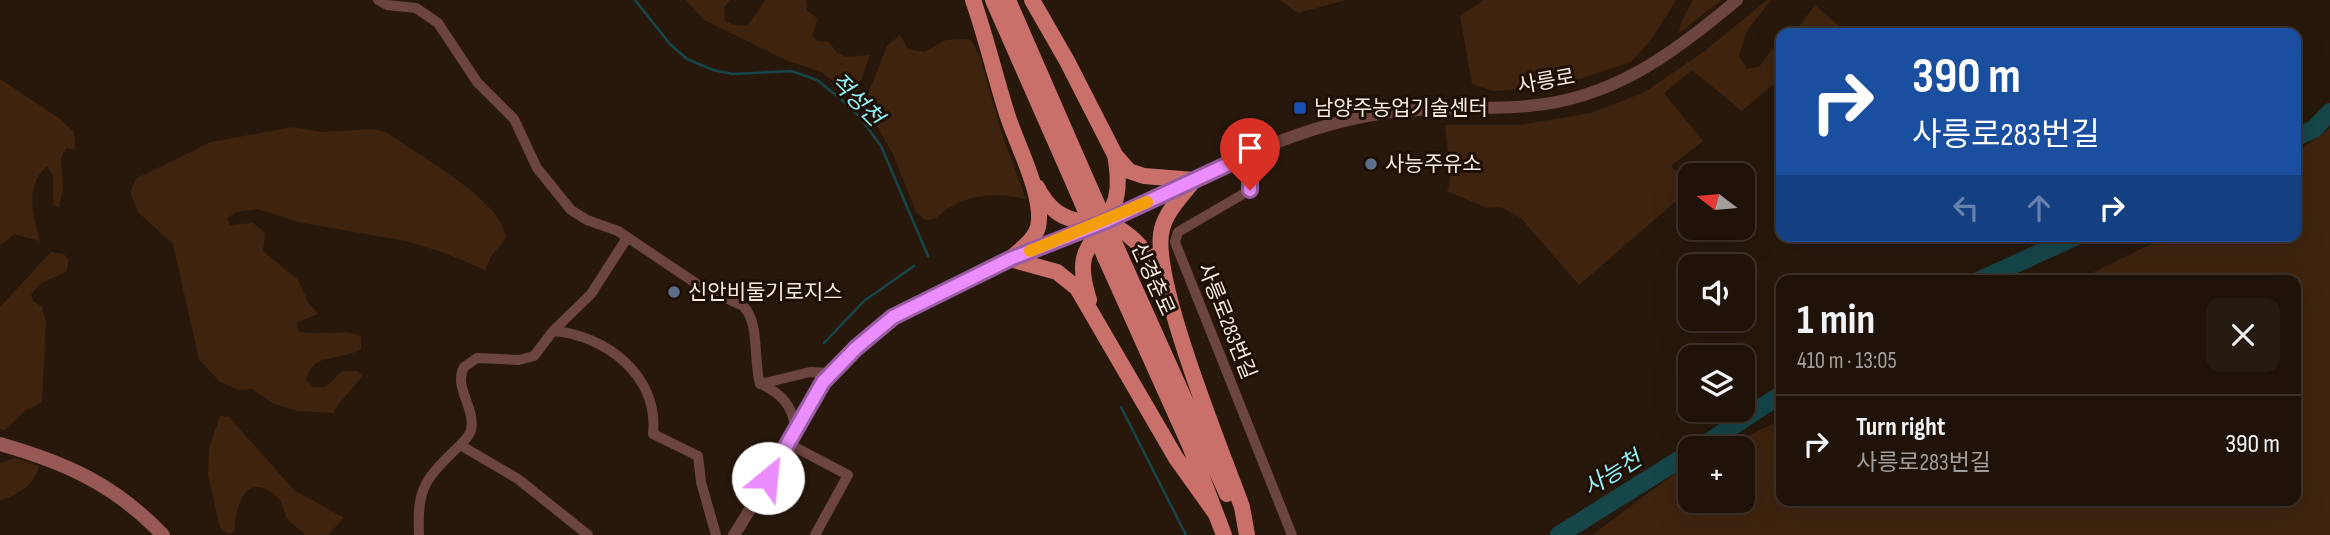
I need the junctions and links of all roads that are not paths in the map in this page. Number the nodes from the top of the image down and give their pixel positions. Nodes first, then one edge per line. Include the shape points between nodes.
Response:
1 (377, 0) edge
2 (973, 0) edge
3 (993, 0) edge
4 (1008, 0) edge
5 (1032, 0) edge
6 (1737, 0) edge
7 (1250, 154) junction
8 (1115, 155) junction
9 (1028, 169) junction
10 (1194, 180) junction
11 (1084, 190) junction
12 (1104, 222) junction
13 (627, 238) junction
14 (1112, 254) junction
15 (1010, 259) junction
16 (1165, 285) junction
17 (1093, 311) junction
18 (553, 331) junction
19 (831, 373) junction
20 (760, 384) junction
21 (795, 428) junction
22 (787, 443) junction
23 (0, 444) edge
24 (460, 446) junction
25 (1216, 514) junction
26 (163, 535) edge
27 (419, 535) edge
28 (588, 535) edge
29 (716, 535) edge
30 (734, 535) edge
31 (815, 535) edge
32 (1224, 535) edge
33 (1246, 535) edge
34 (1292, 535) edge

1 - 13 street via 431,16 477,82 514,119 545,180 579,215
2 - 9 highway
3 - 11 highway, 신경춘로
4 - 11 highway, 신경춘로
5 - 8 highway
6 - 7 street, 사릉로 via 1648,69 1588,94 1532,106 1436,107 1364,116
7 - 10 street, 사릉로
7 - 34 street, 사릉로283번길 via 1250,190 1178,232 1175,242
8 - 10 highway via 1129,171 1144,176
8 - 12 highway via 1118,188
9 - 12 highway via 1043,199 1060,215 1069,220
9 - 15 highway via 1038,210 1037,229
10 - 12 street, 사릉로
10 - 16 highway via 1162,228
11 - 14 highway, 신경춘로, bridge
12 - 15 street, 사릉로
12 - 16 highway via 1139,244
12 - 17 highway via 1083,260
13 - 18 street via 591,294
13 - 20 street via 686,278 749,312
14 - 25 highway, 신경춘로
14 - 33 highway, 신경춘로
15 - 17 highway via 1067,278
15 - 19 street, 사릉로 via 893,317
16 - 33 highway via 1242,507
17 - 25 highway via 1176,458
18 - 24 street via 527,359 477,358 464,367 461,381 471,426
18 - 29 street via 588,338 629,364 654,413 653,434 698,456
19 - 20 street via 810,372
19 - 21 street, 사릉로
20 - 21 street via 785,401
21 - 22 street, 사릉로
22 - 30 street, 사릉로
22 - 31 street via 848,475
23 - 26 main road via 48,458 100,483
24 - 27 street via 424,482 418,503
24 - 28 street via 517,479
25 - 32 highway, 신경춘로

